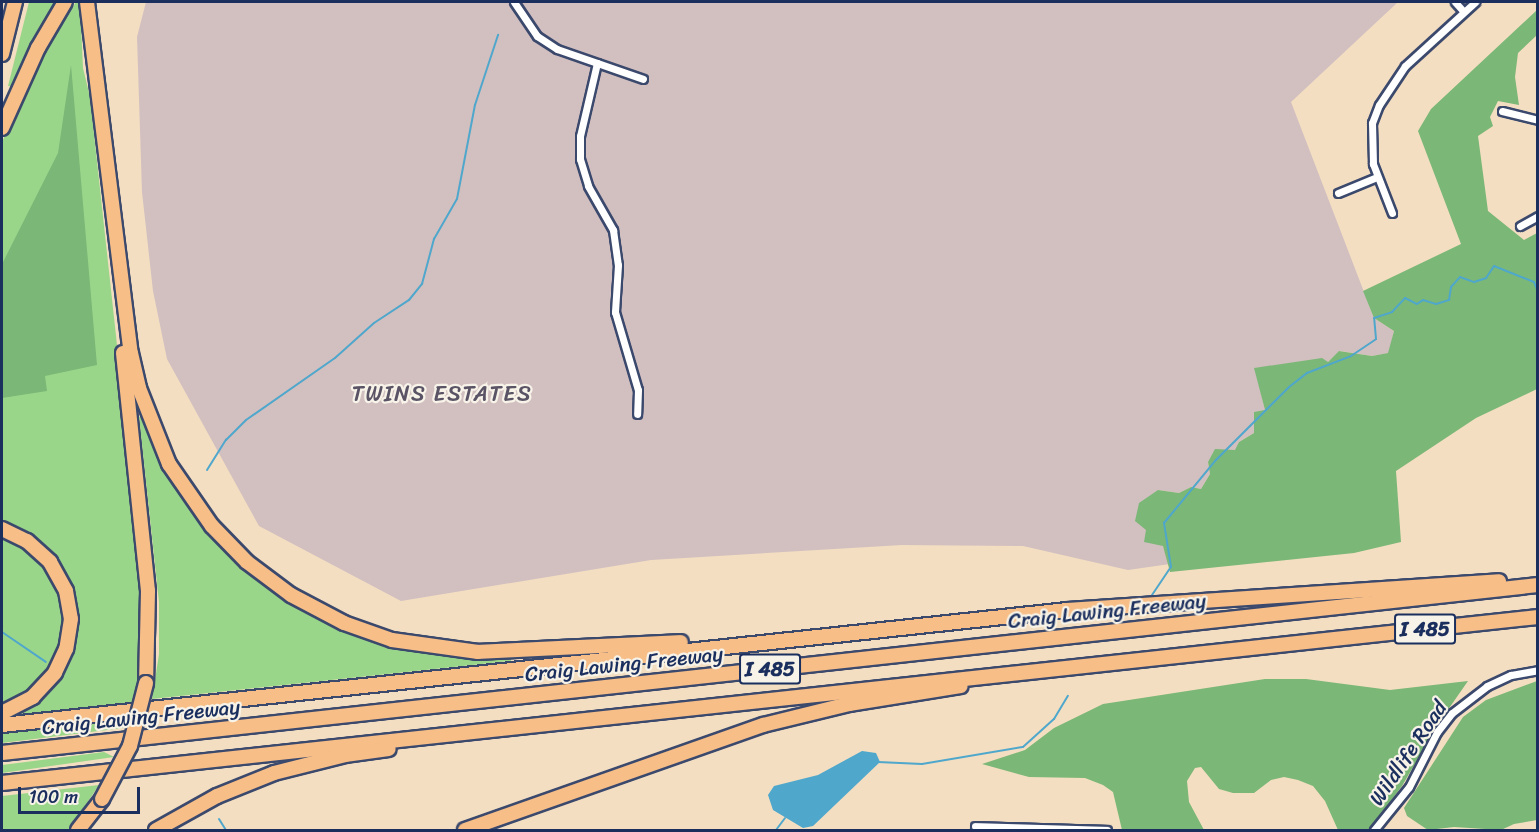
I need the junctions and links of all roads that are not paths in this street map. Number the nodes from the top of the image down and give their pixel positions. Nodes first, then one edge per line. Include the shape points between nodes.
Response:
1 (15, 2) edge
2 (65, 2) edge
3 (514, 2) edge
4 (1455, 2) edge
5 (1475, 2) edge
6 (87, 6) edge
7 (1464, 12) junction
8 (2, 54) edge
9 (597, 63) junction
10 (643, 79) dead end
11 (99, 111) junction
12 (1502, 111) dead end
13 (1538, 120) edge
14 (2, 128) edge
15 (1377, 177) junction
16 (1338, 192) dead end
17 (1392, 213) dead end
18 (1538, 216) edge
19 (1520, 226) dead end
20 (637, 414) dead end
21 (2, 528) edge
22 (1538, 579) edge
23 (1538, 585) edge
24 (1538, 617) edge
25 (762, 642) junction
26 (1538, 670) edge
27 (989, 679) junction
28 (2, 713) edge
29 (546, 724) junction
30 (2, 725) edge
31 (2, 753) edge
32 (2, 783) edge
33 (975, 826) dead end
34 (1066, 830) edge
35 (78, 831) edge
36 (156, 831) edge
37 (465, 831) edge
38 (1107, 831) edge
39 (1374, 831) edge

1 - 8 highway
2 - 14 highway via 33,58
3 - 9 street via 537,36 557,49
4 - 7 street
5 - 7 street
6 - 11 highway
7 - 15 street via 1405,66 1379,105 1371,137
9 - 10 street
9 - 20 street via 580,136 580,159 588,186 613,230 618,265 615,312 638,390
11 - 25 highway via 131,353 149,419 185,492 218,533 266,576 313,608 345,623 392,640 447,650 478,652 710,640
11 - 35 highway, bridge via 148,591 146,682 130,746 102,799
12 - 13 street via 1524,120
15 - 16 street
15 - 17 street
18 - 19 street
21 - 28 highway via 27,541 50,562 66,591 71,619 66,649 55,674 33,697
22 - 25 highway via 1203,598
23 - 31 highway, Craig Lawing Freeway / I 485
24 - 27 highway, I 485
25 - 30 highway
26 - 39 street, Wildlife Road via 1510,675 1487,686 1452,713 1437,732 1409,788
27 - 29 highway, I 485 via 936,680
27 - 37 highway via 774,722
29 - 32 highway, I 485
29 - 36 highway via 345,755 292,768 217,795
33 - 34 street
34 - 38 street

